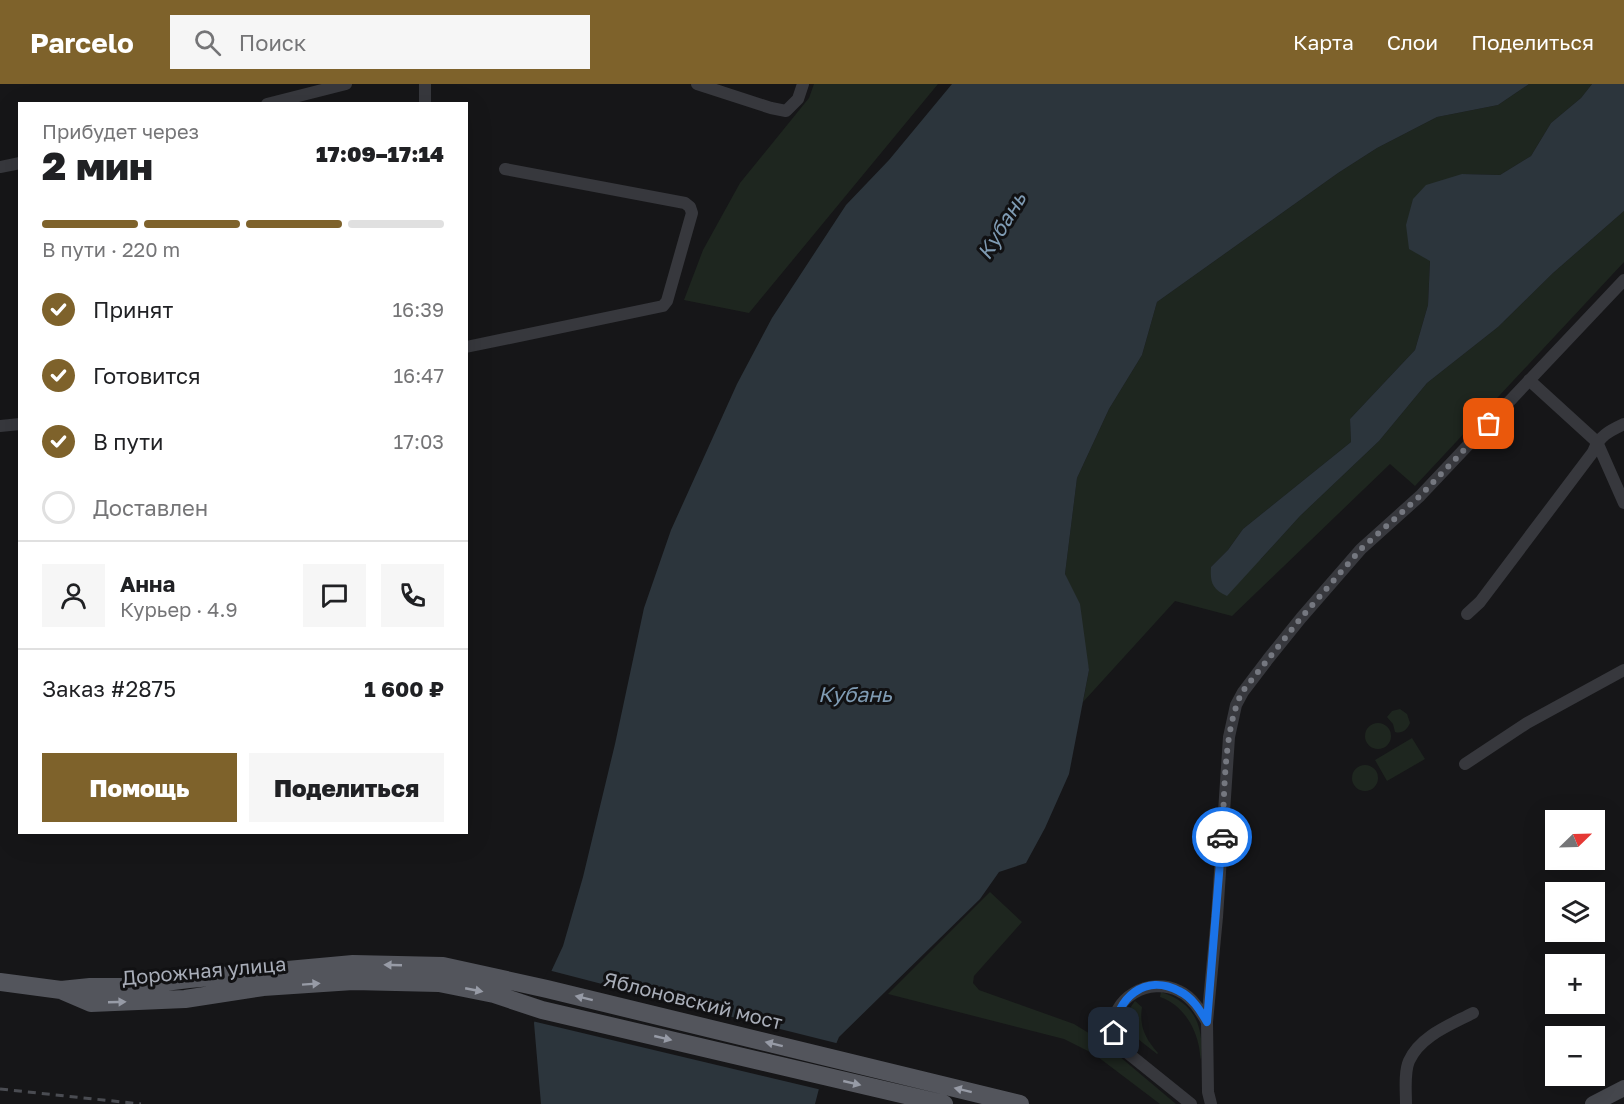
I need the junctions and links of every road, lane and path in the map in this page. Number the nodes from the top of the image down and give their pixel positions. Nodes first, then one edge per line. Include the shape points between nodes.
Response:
1 (346, 84) edge
2 (425, 84) edge
3 (696, 84) edge
4 (803, 84) edge
5 (275, 102) edge
6 (425, 102) edge
7 (18, 163) edge
8 (0, 167) edge
9 (505, 169) dead end
10 (1624, 280) edge
11 (468, 347) edge
12 (1529, 380) junction
13 (18, 424) edge
14 (1624, 424) edge
15 (0, 426) edge
16 (1597, 442) junction
17 (1624, 503) edge
18 (1467, 614) dead end
19 (1624, 670) edge
20 (1465, 764) dead end
21 (353, 972) junction
22 (0, 982) edge
23 (1473, 1013) dead end
24 (1207, 1022) junction
25 (1209, 1082) junction
26 (1624, 1088) edge
27 (1187, 1101) edge
28 (944, 1104) edge
29 (1020, 1104) edge
30 (1211, 1104) edge
31 (1406, 1104) edge
32 (1593, 1104) edge

1 - 5 street
2 - 6 street
3 - 4 street via 786,111 798,99
7 - 8 street
9 - 11 street via 685,203 692,213 663,306
10 - 12 street
12 - 16 street
12 - 24 street via 1420,496 1361,549 1242,692 1229,737
13 - 15 street
14 - 16 street via 1606,432
16 - 17 street
16 - 18 street via 1480,603
19 - 20 street via 1527,723
21 - 22 main road, Дорожная улица via 185,999 91,1003 61,990
21 -> 28 main road via 494,994 542,1010
29 -> 21 main road, Яблоновский мост via 443,966
23 - 31 street via 1420,1045 1408,1063
24 - 25 street
24 - 27 street via 1179,991 1157,986 1127,997 1115,1022 1119,1046
25 - 27 street via 1200,1094
25 - 30 street
26 - 32 main road

